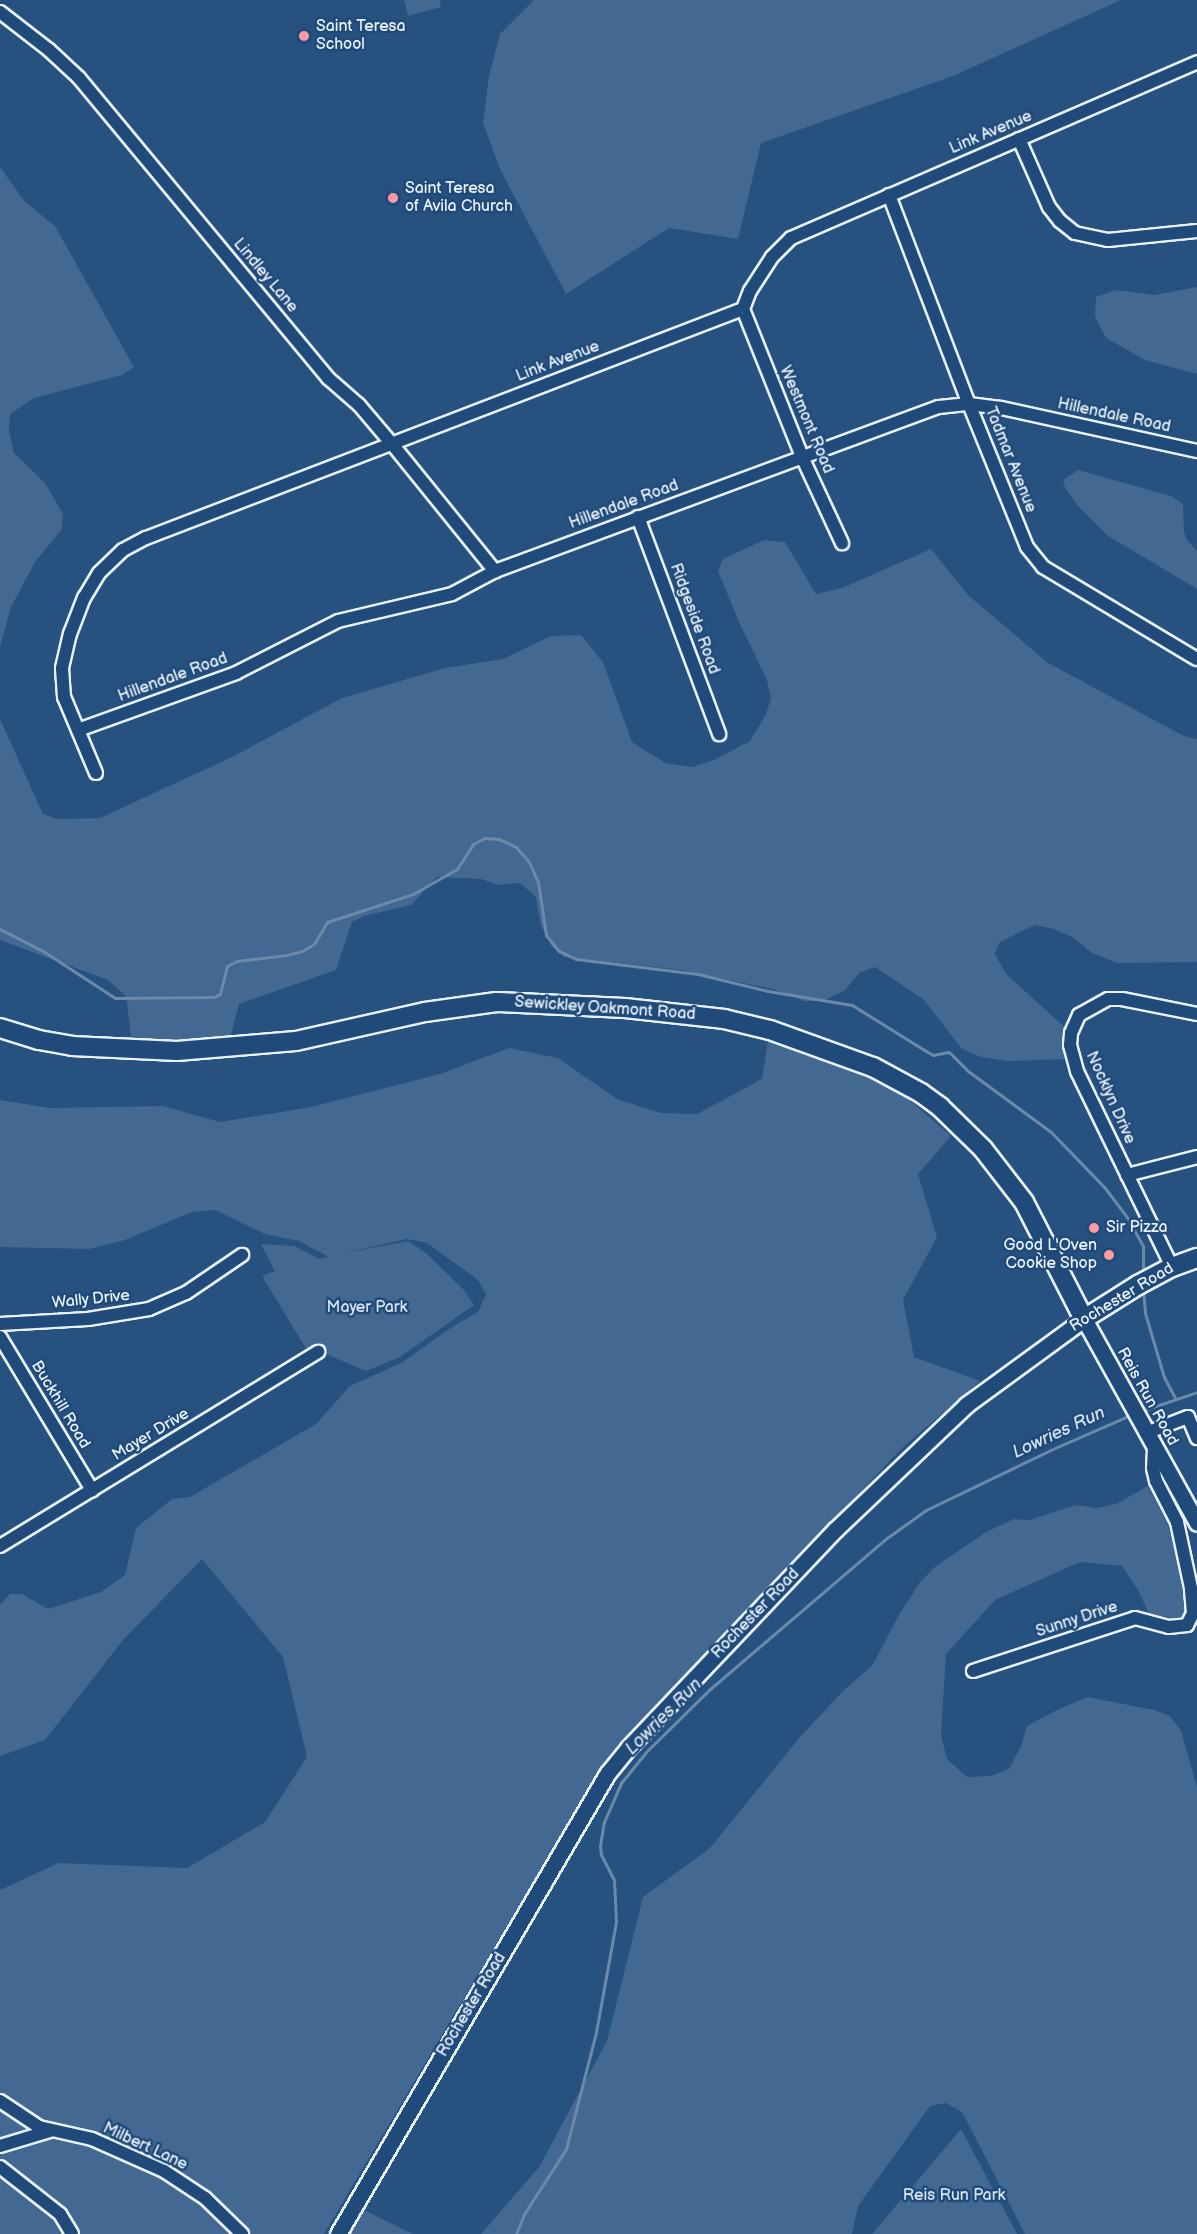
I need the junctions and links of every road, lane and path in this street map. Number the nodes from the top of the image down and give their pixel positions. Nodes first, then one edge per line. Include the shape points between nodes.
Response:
1 (0, 12) edge
2 (1197, 62) edge
3 (1019, 139) junction
4 (889, 195) junction
5 (1197, 231) edge
6 (743, 309) junction
7 (969, 404) junction
8 (392, 444) junction
9 (1197, 451) edge
10 (803, 459) junction
11 (638, 517) junction
12 (842, 543) dead end
13 (495, 572) junction
14 (1197, 659) edge
15 (78, 730) junction
16 (719, 734) dead end
17 (96, 773) dead end
18 (1197, 1014) edge
19 (0, 1028) edge
20 (1197, 1157) edge
21 (1127, 1175) junction
22 (242, 1255) dead end
23 (1197, 1258) edge
24 (1172, 1267) junction
25 (1084, 1319) junction
26 (0, 1324) edge
27 (0, 1337) edge
28 (318, 1352) dead end
29 (1146, 1433) junction
30 (1197, 1438) edge
31 (1154, 1448) junction
32 (92, 1490) junction
33 (1197, 1523) edge
34 (0, 1546) edge
35 (973, 1671) dead end
36 (0, 2102) edge
37 (51, 2131) junction
38 (0, 2146) edge
39 (0, 2168) edge
40 (72, 2234) edge
41 (243, 2234) edge
42 (338, 2234) edge

1 - 8 street, Lindley Lane via 79,78 328,378 359,405
2 - 3 street, Link Avenue
3 - 4 street, Link Avenue
3 - 5 street via 1049,207 1075,232 1108,240
4 - 6 street, Link Avenue via 791,238 772,257
4 - 7 street, Tadmar Avenue
6 - 8 street, Link Avenue
6 - 10 street, Westmont Road
7 - 9 street, Hillendale Road
7 - 10 street, Hillendale Road via 939,407
7 - 14 street, Tadmar Avenue via 1027,547 1043,567
8 - 13 street, Lindley Lane
8 - 15 street, Link Avenue via 123,550 99,573 70,634 62,668 64,697
10 - 11 street, Hillendale Road
10 - 12 street, Westmont Road
11 - 13 street, Hillendale Road
11 - 16 street, Ridgeside Road
13 - 15 street, Hillendale Road via 452,594 338,621 236,673
15 - 17 street, Link Avenue
18 - 21 street, Nocklyn Drive via 1108,999 1087,1008 1074,1023 1070,1045 1075,1065
19 - 25 main road, Sewickley Oakmont Road via 72,1046 177,1051 296,1041 425,1012 496,1002 625,1008 746,1024 873,1067 940,1107 984,1149 1024,1202
20 - 21 street
21 - 24 street, Nocklyn Drive
22 - 26 street, Wally Drive via 186,1293 149,1309 100,1318
23 - 24 main road, Rochester Road
24 - 25 main road, Rochester Road
25 - 29 street, Reis Run Road
25 - 42 street, Rochester Road via 993,1383 932,1436 836,1529 615,1763 590,1799
27 - 32 street, Buckhill Road
28 - 32 street, Mayer Drive
29 - 30 street via 1188,1417
29 - 31 street, Reis Run Road
31 - 33 street, Reis Run Road
31 - 35 street, Sunny Drive via 1156,1481 1177,1522 1191,1588 1193,1613 1187,1625 1169,1627 1135,1618
32 - 34 street, Mayer Drive
36 - 37 street, Milbert Lane
37 - 38 street, Milbert Lane
37 - 41 street, Milbert Lane via 92,2139 164,2171 205,2198
39 - 40 street via 60,2214

